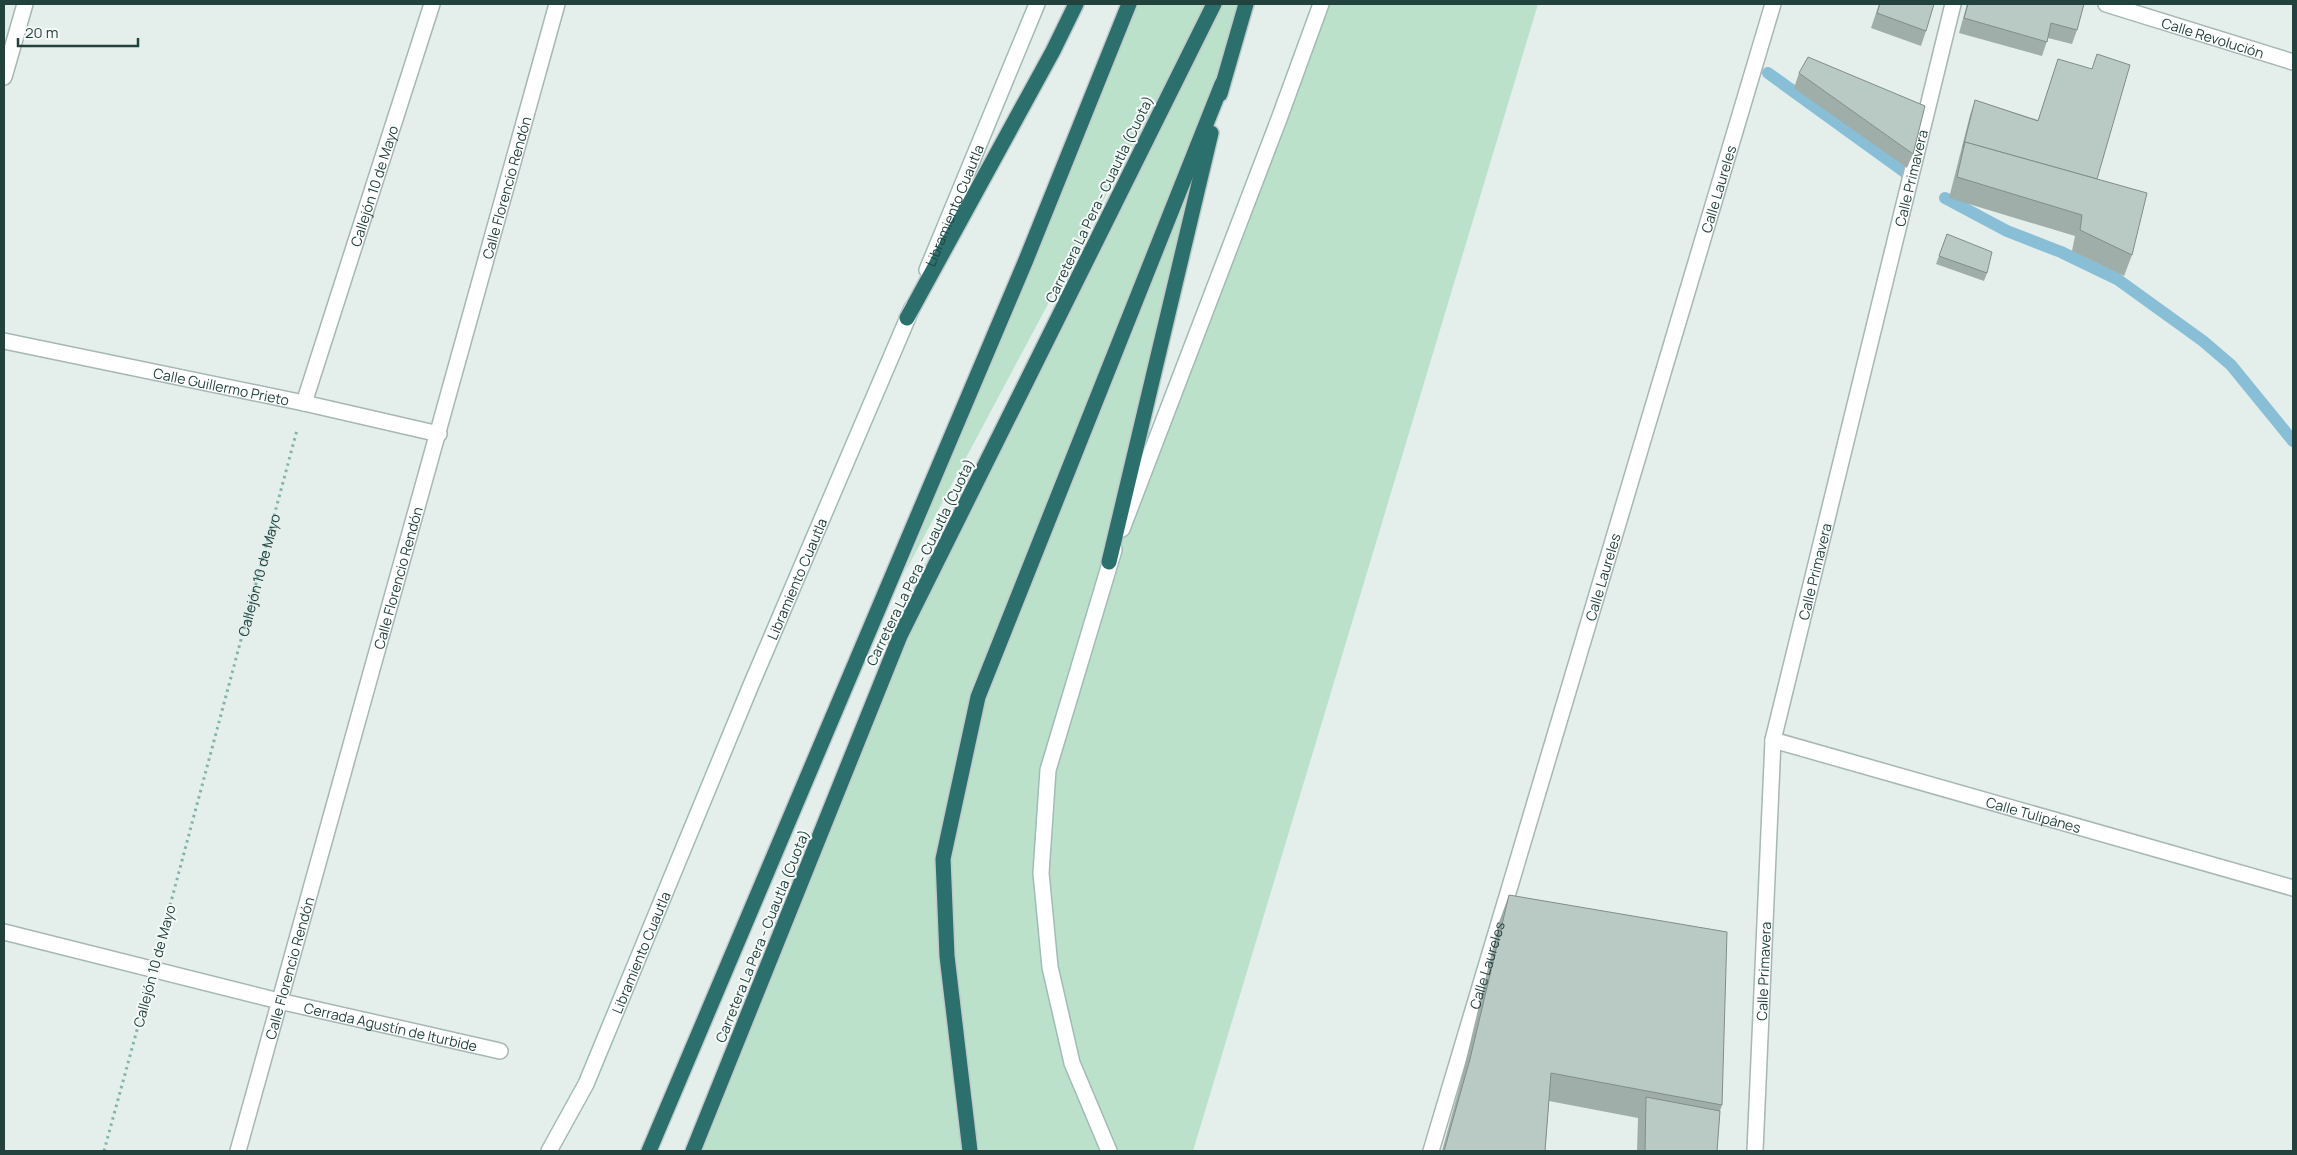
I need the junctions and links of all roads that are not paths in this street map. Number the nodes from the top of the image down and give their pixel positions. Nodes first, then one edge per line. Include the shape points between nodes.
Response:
1 (26, 4) edge
2 (432, 4) edge
3 (557, 4) edge
4 (1037, 4) edge
5 (1076, 4) edge
6 (1129, 4) edge
7 (1214, 4) edge
8 (1246, 4) edge
9 (1320, 4) edge
10 (1773, 4) edge
11 (1953, 4) edge
12 (2106, 4) edge
13 (2293, 62) edge
14 (4, 77) edge
15 (1222, 84) junction
16 (907, 318) junction
17 (4, 341) edge
18 (304, 403) junction
19 (439, 434) junction
20 (1109, 562) junction
21 (1774, 740) junction
22 (2293, 888) edge
23 (4, 932) edge
24 (279, 1001) junction
25 (500, 1050) dead end
26 (238, 1151) edge
27 (549, 1151) edge
28 (649, 1151) edge
29 (692, 1151) edge
30 (970, 1151) edge
31 (1109, 1151) edge
32 (1431, 1151) edge
33 (1756, 1151) edge

1 - 14 street
2 - 18 street, Callejón 10 de Mayo
3 - 19 street, Calle Florencio Rendón
4 - 16 street, Libramiento Cuautla
5 - 16 highway
6 - 28 highway, Carretera La Pera - Cuautla (Cuota) via 1026,260
7 - 29 highway, Carretera La Pera - Cuautla (Cuota) via 900,636
8 - 15 highway
9 - 20 street
10 - 32 street, Calle Laureles
11 - 21 street, Calle Primavera
12 - 13 street, Calle Revolución
15 - 20 highway
15 - 30 highway via 978,697 944,859 946,956
16 - 27 street, Libramiento Cuautla via 586,1084
17 - 18 street, Calle Guillermo Prieto
18 - 19 street, Calle Guillermo Prieto
19 - 24 street, Calle Florencio Rendón
20 - 31 street via 1048,770 1040,873 1050,967 1072,1063
21 - 22 street, Calle Tulipánes
21 - 33 street, Calle Primavera
23 - 24 street, Cerrada Agustín de Iturbide
24 - 25 street, Cerrada Agustín de Iturbide
24 - 26 street, Calle Florencio Rendón

